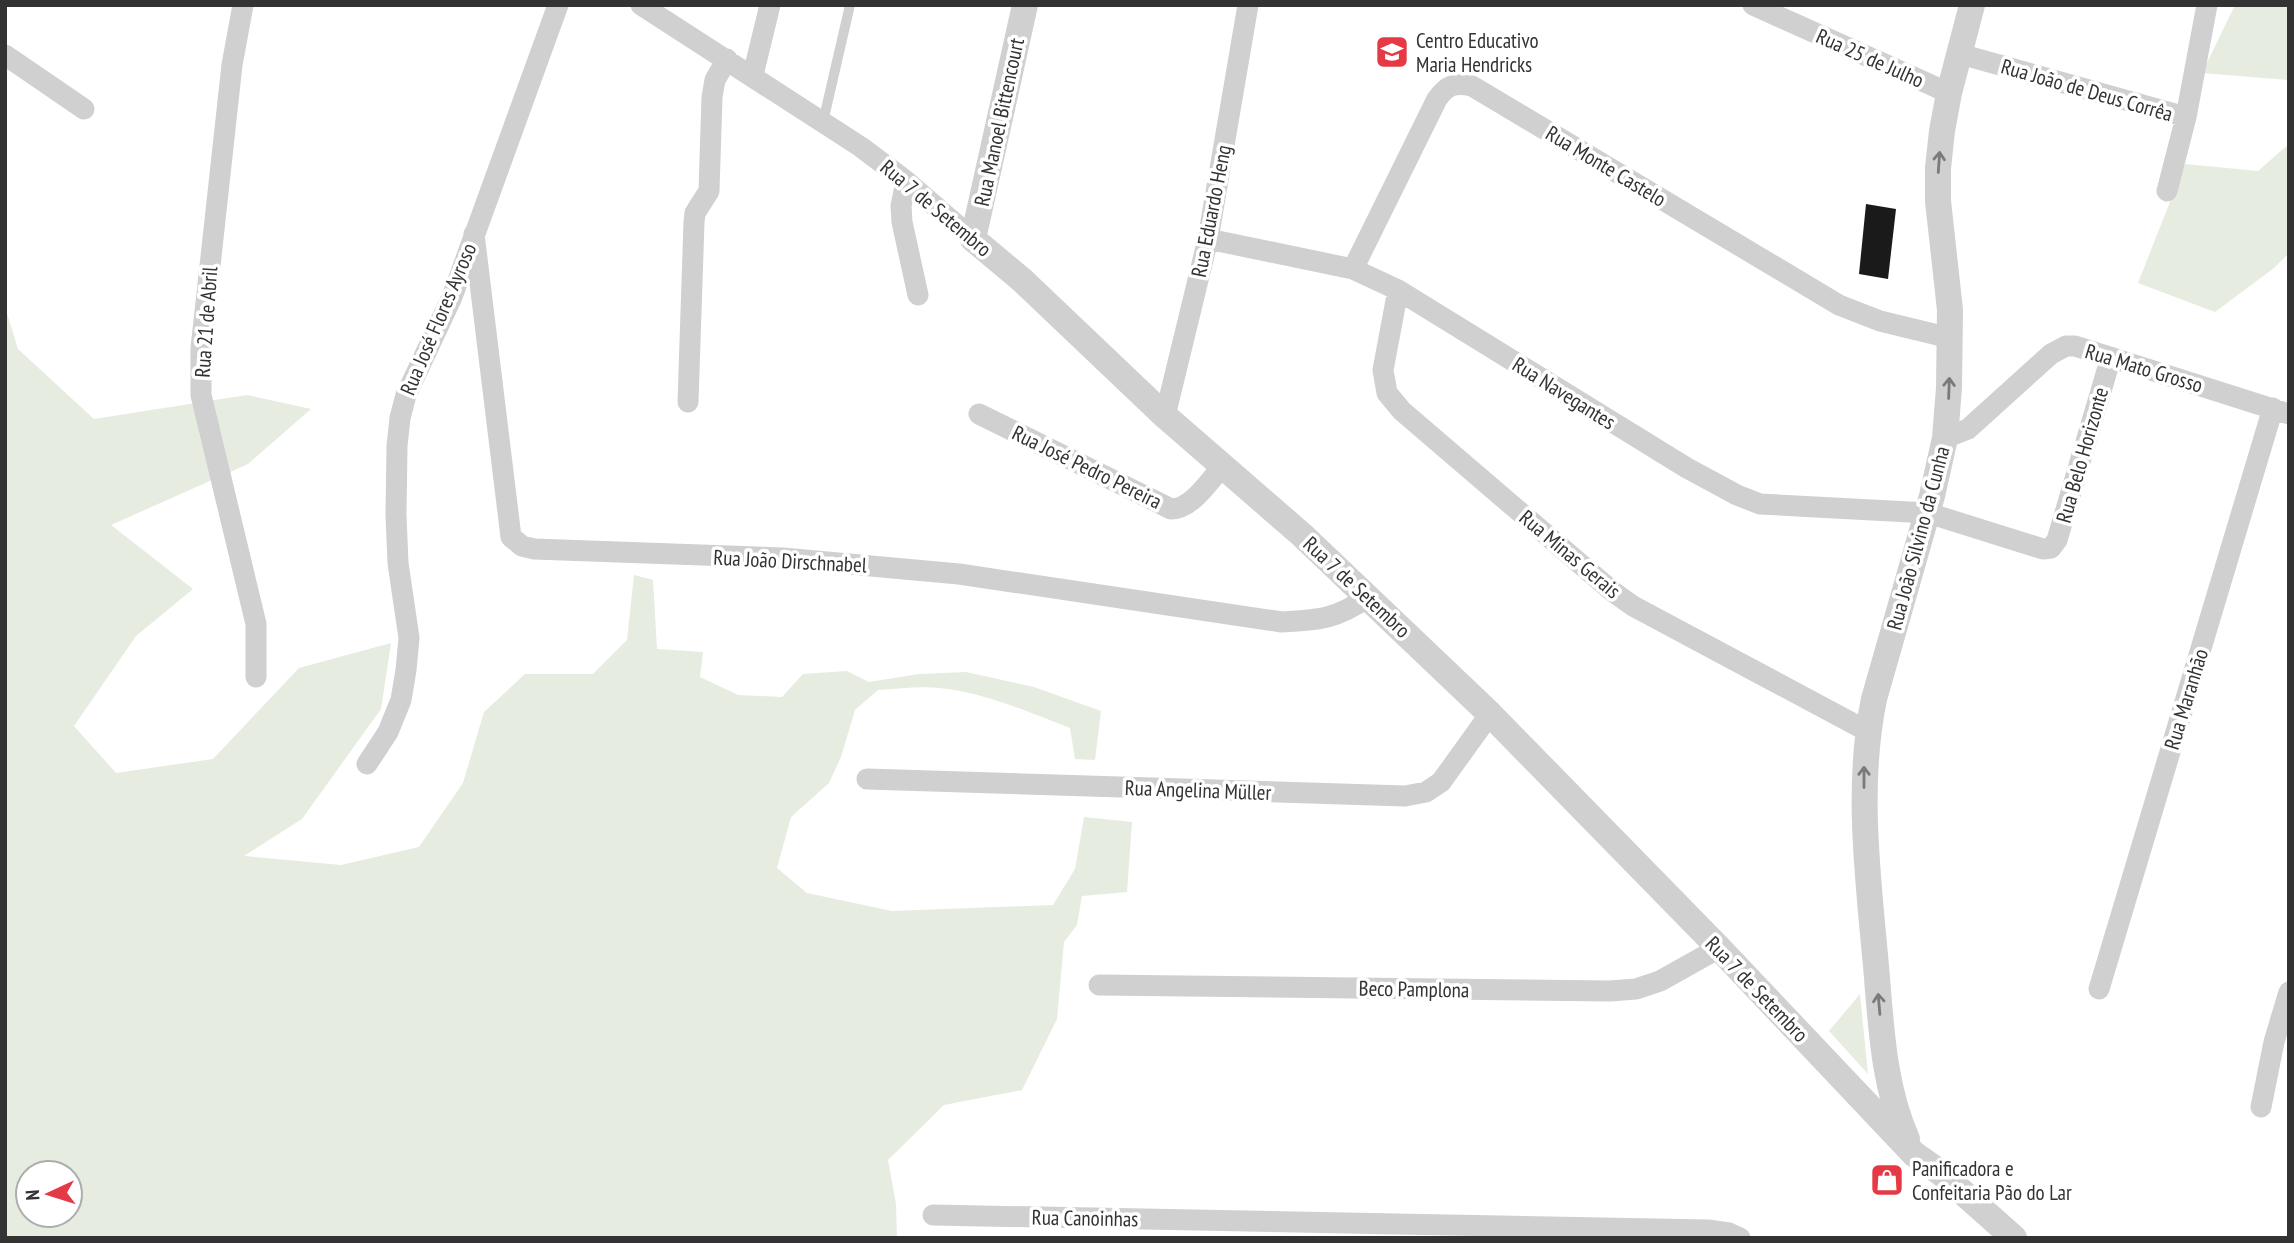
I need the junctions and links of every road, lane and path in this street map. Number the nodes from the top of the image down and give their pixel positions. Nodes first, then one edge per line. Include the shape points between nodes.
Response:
1 (243, 5) edge
2 (558, 5) edge
3 (641, 5) edge
4 (769, 5) edge
5 (850, 5) edge
6 (1025, 5) edge
7 (1248, 5) edge
8 (1972, 5) edge
9 (2207, 5) edge
10 (1763, 8) edge
11 (1960, 54) junction
12 (5, 55) edge
13 (727, 59) junction
14 (753, 75) junction
15 (1949, 93) junction
16 (84, 109) dead end
17 (2186, 117) junction
18 (822, 122) junction
19 (906, 181) junction
20 (2168, 191) dead end
21 (474, 234) junction
22 (973, 239) junction
23 (1208, 239) junction
24 (1353, 269) junction
25 (1398, 290) junction
26 (918, 295) dead end
27 (1950, 338) junction
28 (2111, 357) junction
29 (688, 402) dead end
30 (2281, 411) edge
31 (979, 414) dead end
32 (1165, 416) junction
33 (1945, 438) junction
34 (1222, 467) junction
35 (1928, 513) junction
36 (1368, 597) junction
37 (256, 677) dead end
38 (1490, 713) junction
39 (1867, 731) junction
40 (368, 764) dead end
41 (867, 779) dead end
42 (1719, 948) junction
43 (1099, 985) dead end
44 (2099, 989) dead end
45 (2289, 992) edge
46 (1887, 1072) junction
47 (1857, 1093) junction
48 (2261, 1107) dead end
49 (1914, 1154) junction
50 (933, 1215) dead end
51 (1740, 1238) edge
52 (2014, 1238) edge

1 - 37 street, Rua 21 de Abril via 202,334 201,395 256,624
2 - 21 street, Rua José Flores Ayroso
3 - 13 street, Rua 7 de Setembro
4 - 14 street
5 - 18 lane
6 - 22 street, Rua Manoel Bittencourt
7 - 23 street, Rua Eduardo Heng
8 - 11 street, Rua João Silvino da Cunha
9 - 17 street, Rua João de Deus Corrêa
10 - 15 street, Rua 25 de Julho
11 - 15 street, Rua João Silvino da Cunha
11 - 17 street, Rua João de Deus Corrêa
12 - 16 street
13 - 14 street, Rua 7 de Setembro
13 - 29 street via 712,97 709,191 695,213
14 - 18 street, Rua 7 de Setembro
27 -> 15 street, Rua João Silvino da Cunha via 1938,201
17 - 20 street
18 - 19 street, Rua 7 de Setembro
19 - 22 street, Rua 7 de Setembro
19 - 26 street via 902,222
21 - 36 street, Rua João Dirschnabel via 512,537 522,546 783,558 959,574 1282,622 1320,620 1346,612
21 - 40 street, Rua José Flores Ayroso via 452,297 405,395 400,418 396,515 408,638 406,670 401,700
22 - 32 street, Rua 7 de Setembro
23 - 24 street, Rua Navegantes
23 - 32 street, Rua Eduardo Heng
24 - 25 street, Rua Navegantes
24 - 27 street, Rua Monte Castelo via 1437,99 1445,88 1458,83 1472,86 1839,305 1880,321
25 - 35 street, Rua Navegantes via 1737,495 1782,507
25 - 39 street, Rua Minas Gerais via 1383,370 1387,393 1402,411 1633,606
33 -> 27 street, Rua João Silvino da Cunha
28 - 30 street, Rua Mato Grosso
28 - 33 street, Rua Mato Grosso via 2076,346 2057,349 1968,429
28 - 35 street, Rua Belo Horizonte via 2051,548
30 - 44 street, Rua Maranhão
31 - 34 street, Rua José Pedro Pereira via 1171,509 1188,504
32 - 34 street, Rua 7 de Setembro
33 - 35 street, Rua João Silvino da Cunha
34 - 36 street, Rua 7 de Setembro
35 - 39 street, Rua João Silvino da Cunha
36 - 38 street, Rua 7 de Setembro
38 - 41 street, Rua Angelina Müller via 1440,782 1426,792 1405,796
38 - 42 street, Rua 7 de Setembro
46 -> 39 street, Rua João Silvino da Cunha via 1865,817
42 - 43 street, Beco Pamplona via 1660,981 1610,991
42 - 47 street, Rua 7 de Setembro
45 - 48 street
46 - 47 street
46 - 49 street, Rua João Silvino da Cunha
47 - 49 street, Rua 7 de Setembro
49 - 52 street, Rua 7 de Setembro
50 - 51 street, Rua Canoinhas via 1708,1230

